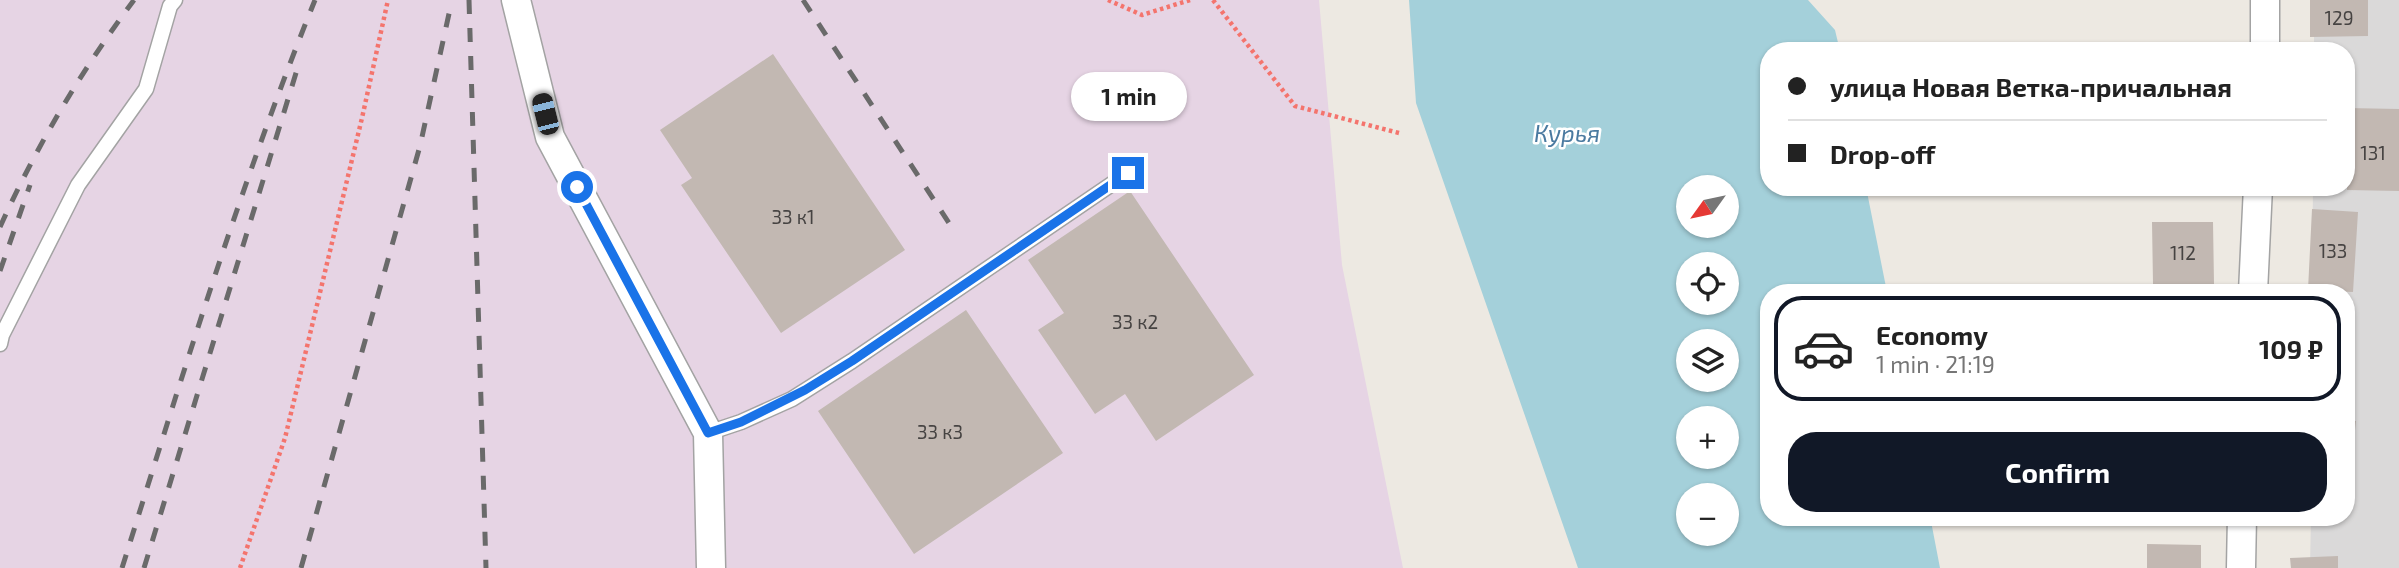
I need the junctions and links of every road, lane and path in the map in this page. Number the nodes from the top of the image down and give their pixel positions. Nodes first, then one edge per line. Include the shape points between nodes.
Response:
1 (175, 0) edge
2 (388, 0) edge
3 (516, 0) edge
4 (1108, 0) edge
5 (1190, 0) edge
6 (1213, 0) edge
7 (2265, 0) edge
8 (2265, 42) edge
9 (1399, 133) dead end
10 (1128, 173) dead end
11 (2258, 196) edge
12 (2253, 284) edge
13 (0, 344) edge
14 (708, 433) junction
15 (2242, 526) edge
16 (240, 568) edge
17 (711, 568) edge
18 (2241, 568) edge

1 - 13 lane via 146,89 78,185
2 - 16 path via 285,438
3 - 14 street via 550,137
4 - 5 path via 1142,15
6 - 9 path via 1295,106
7 - 8 street
10 - 14 lane via 809,388
11 - 12 street
14 - 17 street
15 - 18 street

